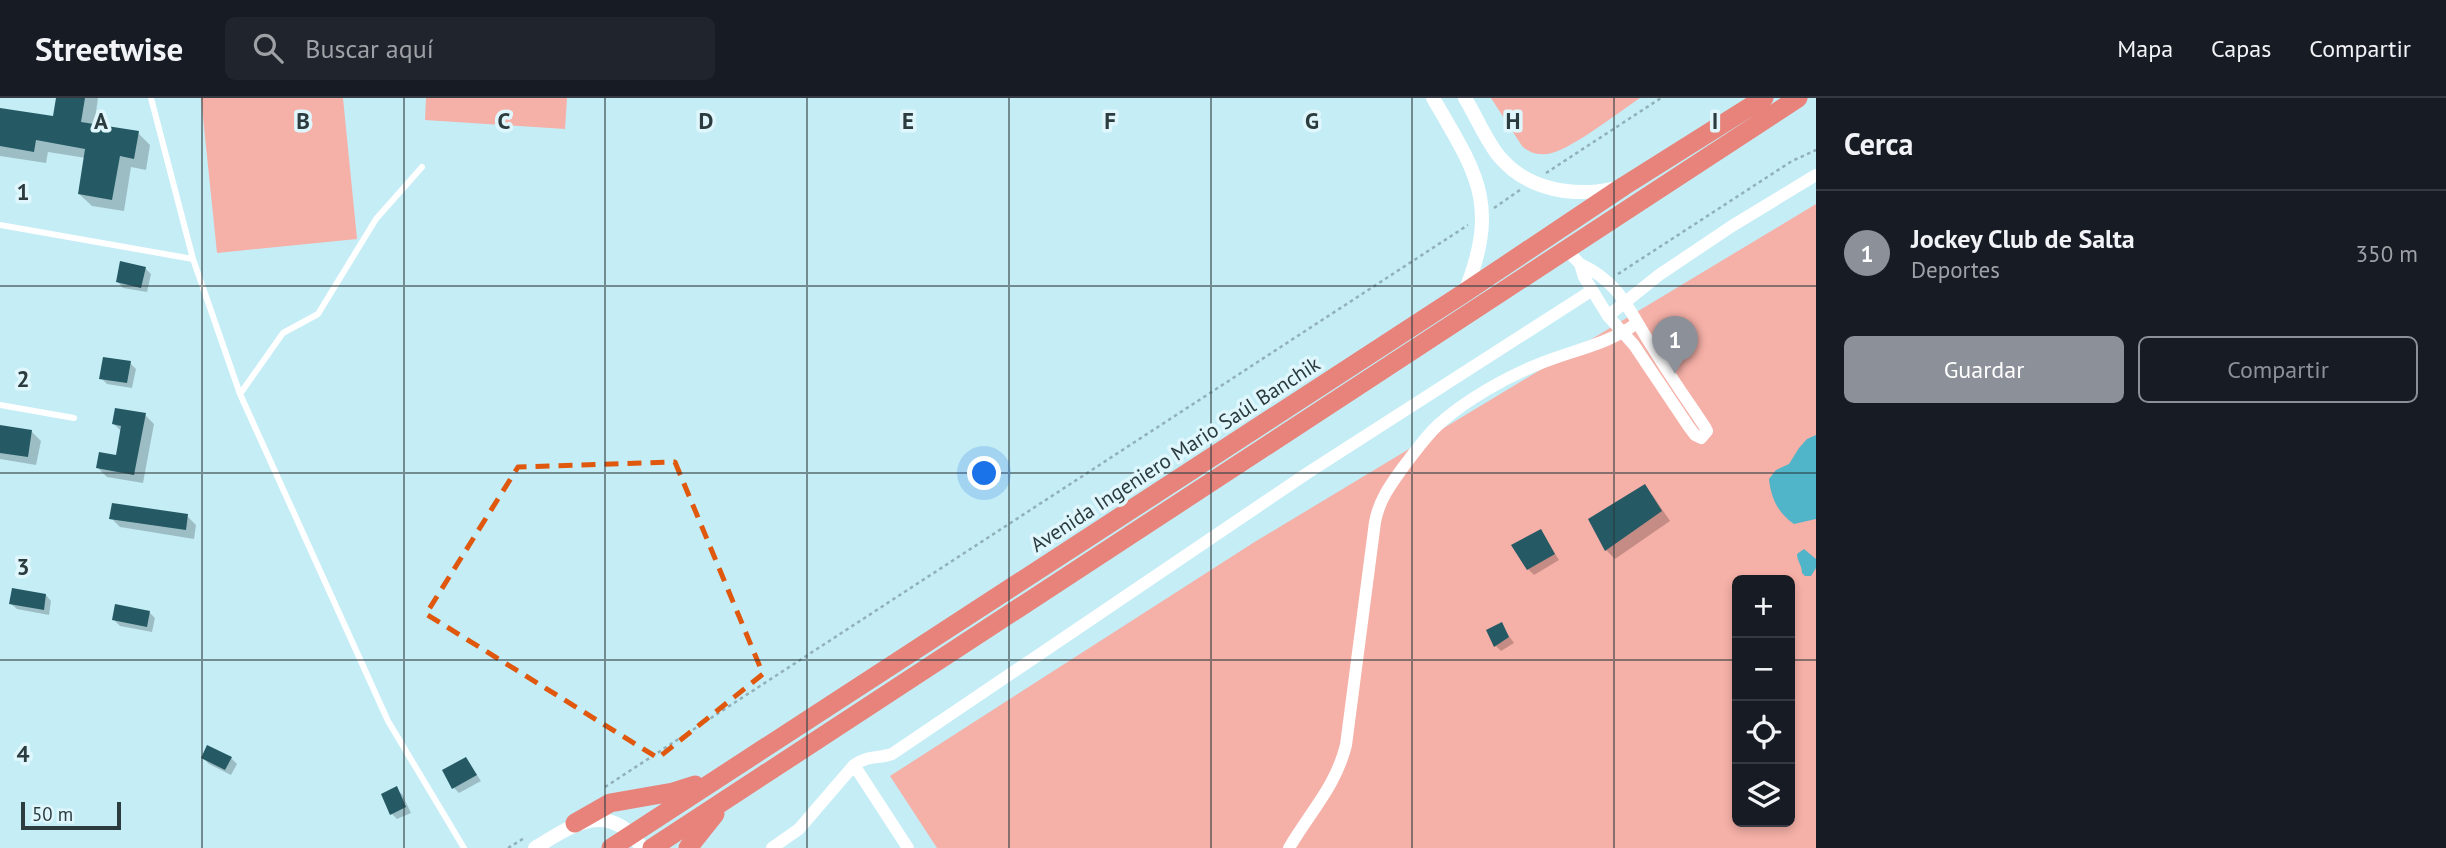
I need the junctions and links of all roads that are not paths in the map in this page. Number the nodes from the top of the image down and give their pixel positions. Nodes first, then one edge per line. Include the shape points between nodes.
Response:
1 (151, 98) edge
2 (1433, 98) edge
3 (1465, 98) edge
4 (1764, 98) edge
5 (1798, 98) edge
6 (422, 167) dead end
7 (1816, 175) edge
8 (1624, 186) junction
9 (0, 225) edge
10 (1566, 249) junction
11 (193, 260) junction
12 (1580, 264) junction
13 (1591, 290) junction
14 (1464, 293) junction
15 (1626, 302) junction
16 (1608, 316) junction
17 (1637, 323) junction
18 (1622, 334) junction
19 (240, 394) junction
20 (0, 405) edge
21 (74, 418) dead end
22 (854, 765) junction
23 (726, 774) junction
24 (730, 798) junction
25 (575, 823) junction
26 (638, 841) edge
27 (531, 842) edge
28 (464, 848) edge
29 (611, 848) edge
30 (652, 848) edge
31 (688, 848) edge
32 (772, 848) edge
33 (908, 848) edge
34 (1289, 848) edge

1 - 11 lane
2 - 14 street via 1480,189 1480,243
3 - 8 street via 1496,153 1532,182 1586,194
4 - 8 highway, Avenida Ingeniero Mario Saúl Banchik
5 - 10 highway, Avenida Ingeniero Mario Saúl Banchik
6 - 19 lane via 376,219 318,314 283,333
7 - 15 street via 1721,233
8 - 14 highway, Avenida Ingeniero Mario Saúl Banchik
9 - 11 lane
10 - 12 street
10 - 24 highway, Avenida Ingeniero Mario Saúl Banchik
11 - 19 lane
12 - 13 street
12 - 15 street via 1596,271
13 - 16 street
13 - 22 street via 1309,472 892,754 865,757
14 - 23 highway, Avenida Ingeniero Mario Saúl Banchik
15 - 16 street
15 - 17 street
16 - 18 street
17 - 18 street
17 - 18 street via 1705,427 1701,438
18 - 34 street via 1535,365 1453,412 1429,434 1389,487 1377,509 1341,766
19 - 28 lane via 388,721
20 - 21 lane
22 - 32 street via 799,829
22 - 33 street
23 - 25 highway via 673,792 610,803
23 - 26 highway, Avenida Ingeniero Mario Saúl Banchik
24 - 30 highway, Avenida Ingeniero Mario Saúl Banchik
24 - 31 highway
25 - 26 street via 597,819 622,825
25 - 27 street
26 - 29 highway, Avenida Ingeniero Mario Saúl Banchik

